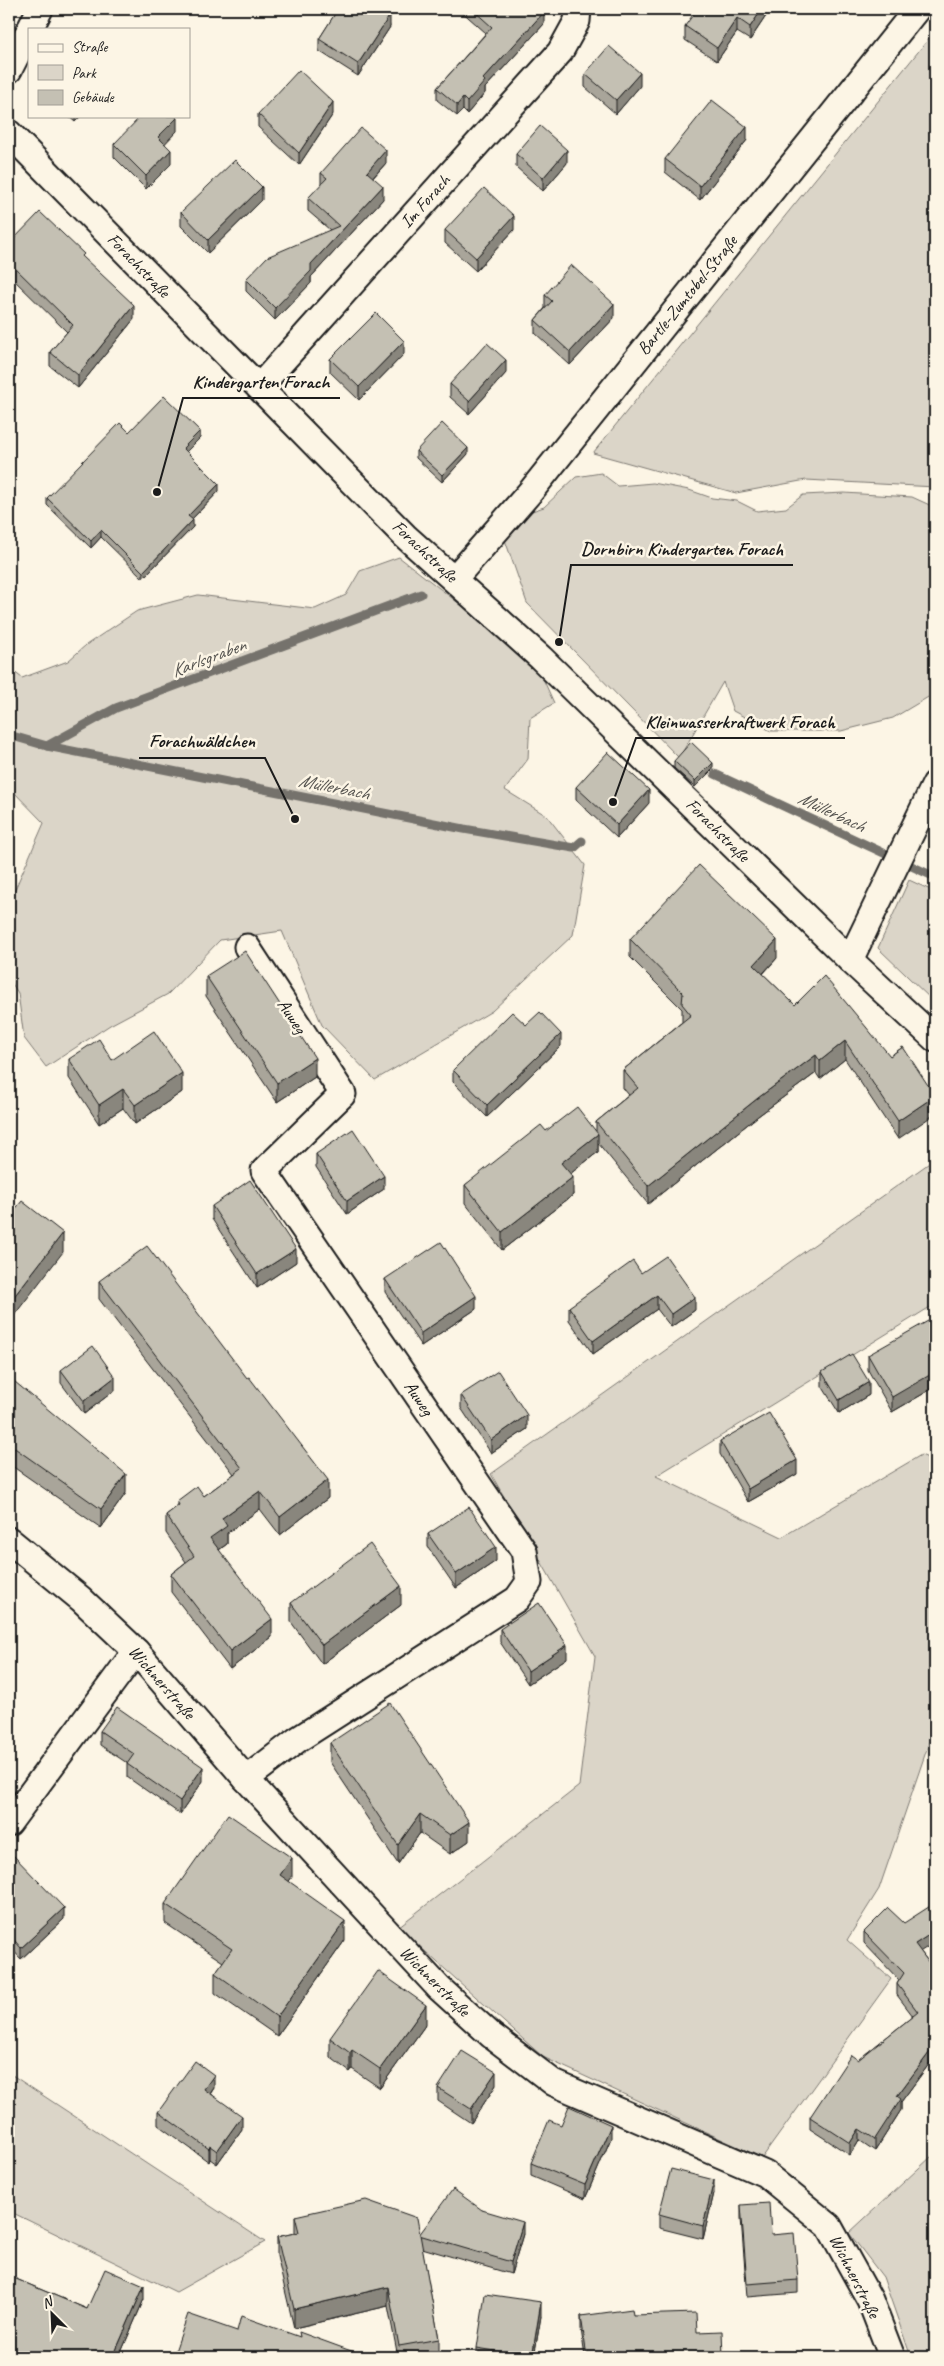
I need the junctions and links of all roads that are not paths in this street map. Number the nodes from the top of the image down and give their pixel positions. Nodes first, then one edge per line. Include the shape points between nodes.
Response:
1 (40, 9) edge
2 (578, 9) edge
3 (917, 9) edge
4 (30, 28) edge
5 (28, 32) edge
6 (9, 70) edge
7 (9, 132) edge
8 (259, 387) junction
9 (454, 579) junction
10 (935, 784) edge
11 (247, 946) dead end
12 (850, 960) junction
13 (935, 1039) edge
14 (9, 1540) edge
15 (136, 1650) junction
16 (246, 1778) junction
17 (9, 1823) edge
18 (892, 2357) edge

1 - 4 street
2 - 8 street, Im Forach via 577,21 560,52
3 - 9 street, Bartle-Zumtobel-Straße via 531,491
5 - 6 street
7 - 8 street, Forachstraße
8 - 9 street, Forachstraße via 405,536
9 - 12 street, Forachstraße via 548,665
10 - 12 street
11 - 16 street, Auweg via 343,1094 264,1171 524,1551 529,1582 517,1599 297,1740
12 - 13 street, Forachstraße
14 - 15 street, Wichnerstraße via 81,1599
15 - 16 street, Wichnerstraße
15 - 17 street
16 - 18 street, Wichnerstraße via 439,1988 491,2035 554,2083 765,2174 829,2226 870,2300

